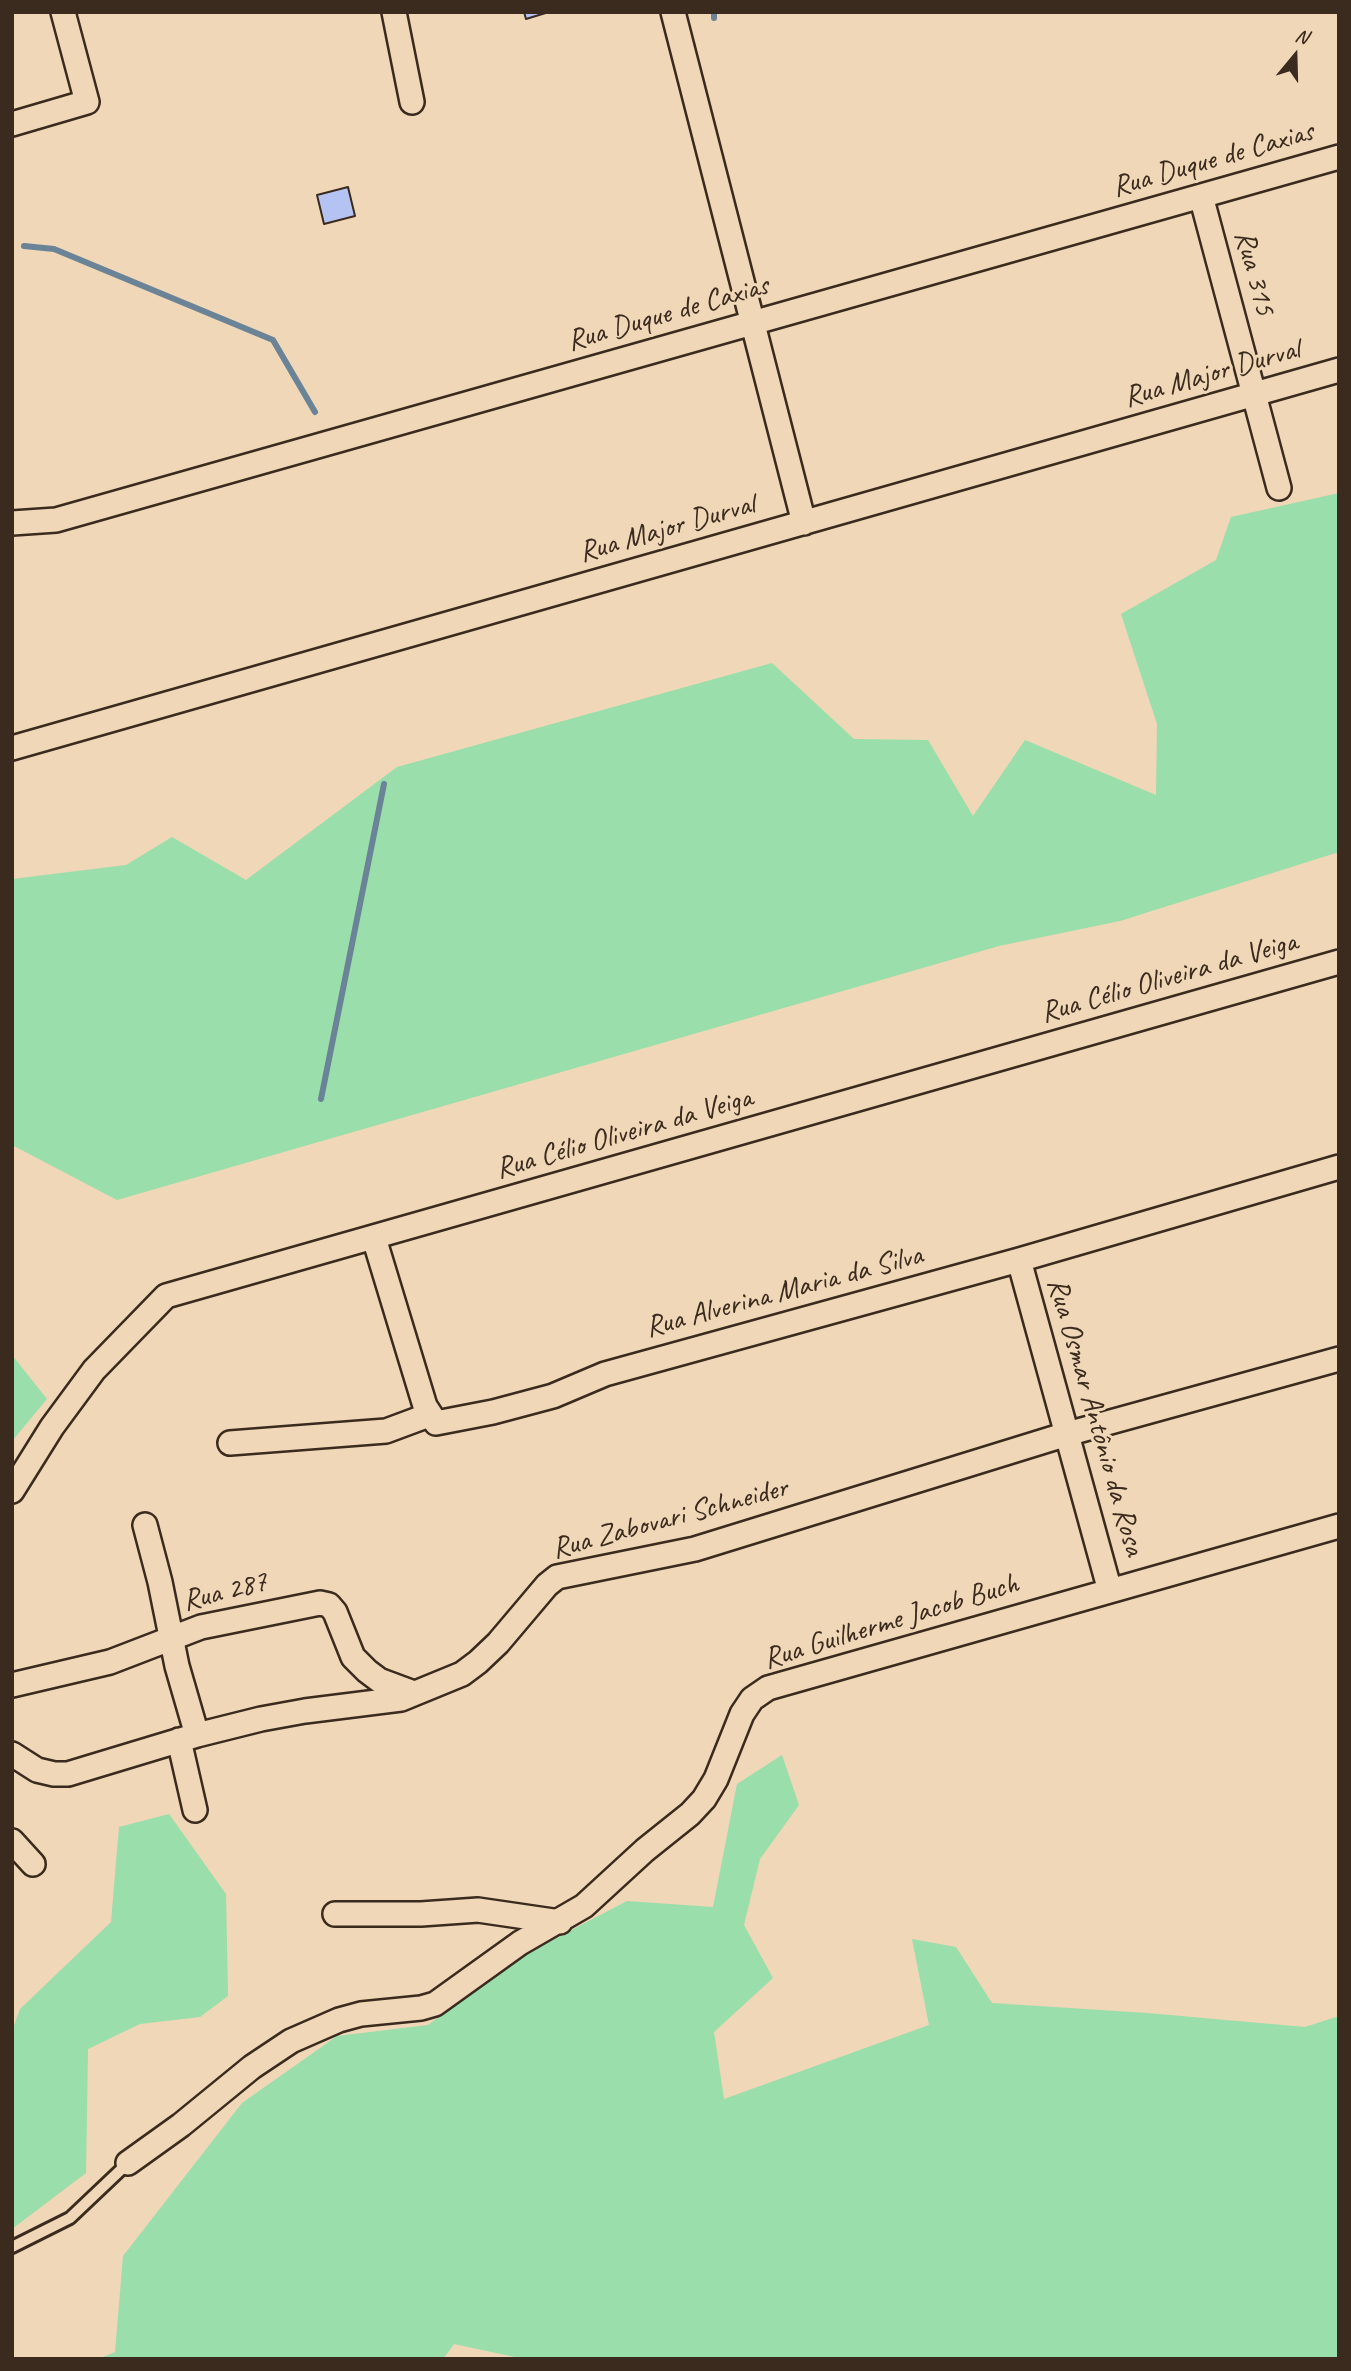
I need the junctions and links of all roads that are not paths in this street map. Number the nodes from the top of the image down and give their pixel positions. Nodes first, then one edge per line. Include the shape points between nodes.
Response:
1 (63, 12) edge
2 (394, 12) edge
3 (673, 12) edge
4 (412, 102) dead end
5 (12, 124) edge
6 (1339, 157) edge
7 (1201, 196) junction
8 (753, 323) junction
9 (1339, 370) edge
10 (1254, 395) junction
11 (1279, 488) dead end
12 (12, 523) edge
13 (804, 523) junction
14 (12, 748) edge
15 (1339, 962) edge
16 (1339, 1167) edge
17 (374, 1238) junction
18 (1018, 1260) junction
19 (1339, 1359) edge
20 (429, 1415) junction
21 (1067, 1434) junction
22 (230, 1443) dead end
23 (12, 1491) edge
24 (145, 1525) dead end
25 (1339, 1526) edge
26 (1110, 1591) junction
27 (172, 1637) junction
28 (12, 1685) edge
29 (414, 1693) junction
30 (188, 1738) junction
31 (12, 1754) edge
32 (195, 1810) dead end
33 (12, 1841) edge
34 (33, 1864) dead end
35 (335, 1913) dead end
36 (560, 1922) junction
37 (128, 2163) joint
38 (12, 2248) edge

1 - 5 street via 87,102
2 - 4 street
3 - 8 street
6 - 7 street, Rua Duque de Caxias
7 - 8 street, Rua Duque de Caxias
7 - 10 street, Rua 315
8 - 12 street, Rua Duque de Caxias via 56,520
8 - 13 street
9 - 10 street, Rua Major Durval
10 - 11 street, Rua 315
10 - 13 street, Rua Major Durval
13 - 14 street, Rua Major Durval
15 - 17 street, Rua Célio Oliveira da Veiga
16 - 18 street, Rua Alverina Maria da Silva
17 - 20 street
17 - 23 street, Rua Célio Oliveira da Veiga via 166,1296 94,1370
18 - 20 street, Rua Alverina Maria da Silva via 605,1374 553,1396 493,1412 436,1423
18 - 21 street, Rua Osmar Antônio da Rosa
19 - 21 street, Rua Zabovari Schneider
20 - 22 street via 386,1432
21 - 26 street, Rua Osmar Antônio da Rosa
21 - 29 street, Rua Zabovari Schneider via 695,1549 557,1577 478,1662 462,1674
24 - 27 street
25 - 26 street, Rua Guilherme Jacob Buch
26 - 36 street, Rua Guilherme Jacob Buch via 768,1688 752,1699 742,1714 704,1799
27 - 28 street, Rua 287 via 110,1662
27 - 29 street, Rua 287 via 306,1604 329,1605 353,1657 379,1680
27 - 30 street
29 - 30 street, Rua Zabovari Schneider via 401,1699 285,1714
30 - 31 street, Rua Zabovari Schneider via 68,1774 37,1770
30 - 32 street
33 - 34 street
35 - 36 street via 478,1910
36 - 37 street, Rua Guilherme Jacob Buch via 520,1943 435,2004 361,2014 291,2040
37 - 38 lane via 70,2218

